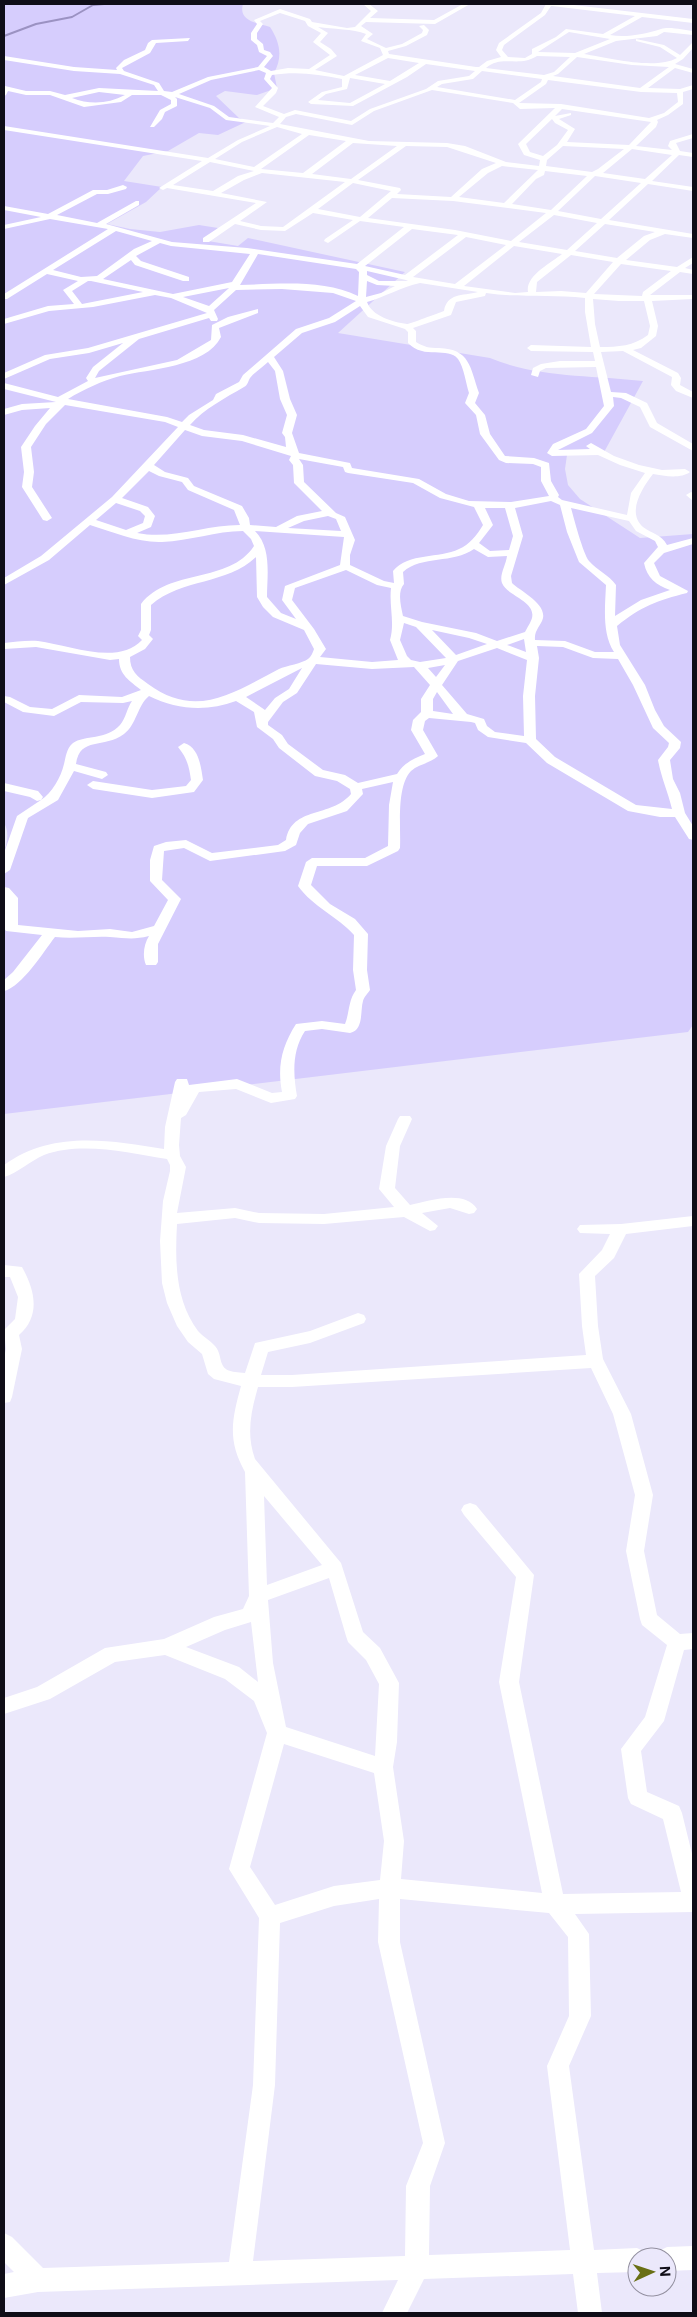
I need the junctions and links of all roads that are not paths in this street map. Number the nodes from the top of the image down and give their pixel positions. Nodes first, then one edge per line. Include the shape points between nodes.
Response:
1 (366, 4) edge
2 (467, 4) edge
3 (550, 4) edge
4 (569, 5) edge
5 (280, 7) edge
6 (596, 9) junction
7 (641, 15) junction
8 (586, 16) dead end
9 (247, 19) dead end
10 (259, 19) junction
11 (681, 19) junction
12 (366, 20) junction
13 (693, 21) edge
14 (581, 22) dead end
15 (310, 24) junction
16 (422, 26) dead end
17 (604, 27) dead end
18 (358, 28) junction
19 (568, 30) junction
20 (613, 30) junction
21 (663, 30) junction
22 (693, 33) edge
23 (606, 36) junction
24 (188, 38) dead end
25 (620, 38) junction
26 (644, 40) junction
27 (672, 43) dead end
28 (682, 44) dead end
29 (693, 45) edge
30 (386, 53) junction
31 (536, 54) junction
32 (576, 55) junction
33 (4, 58) edge
34 (505, 58) junction
35 (681, 58) junction
36 (425, 61) junction
37 (672, 65) junction
38 (260, 68) junction
39 (481, 69) junction
40 (310, 71) junction
41 (121, 72) junction
42 (269, 72) junction
43 (693, 72) edge
44 (346, 77) junction
45 (546, 77) junction
46 (391, 83) junction
47 (693, 87) edge
48 (430, 89) junction
49 (6, 90) edge
50 (641, 90) junction
51 (365, 91) dead end
52 (128, 93) junction
53 (162, 93) junction
54 (373, 93) junction
55 (173, 94) junction
56 (681, 94) junction
57 (65, 97) junction
58 (691, 97) dead end
59 (401, 100) junction
60 (311, 102) junction
61 (516, 102) junction
62 (205, 104) junction
63 (175, 105) junction
64 (351, 105) junction
65 (561, 106) junction
66 (676, 106) junction
67 (687, 109) dead end
68 (271, 110) junction
69 (372, 110) junction
70 (295, 112) junction
71 (592, 112) junction
72 (284, 116) junction
73 (326, 118) junction
74 (652, 120) junction
75 (352, 123) junction
76 (276, 124) junction
77 (152, 126) dead end
78 (4, 128) edge
79 (299, 129) junction
80 (308, 133) junction
81 (362, 134) dead end
82 (693, 136) edge
83 (350, 140) junction
84 (369, 143) junction
85 (560, 144) junction
86 (403, 145) junction
87 (629, 147) junction
88 (678, 153) junction
89 (693, 156) edge
90 (544, 159) junction
91 (211, 160) junction
92 (502, 163) junction
93 (544, 168) junction
94 (259, 170) junction
95 (593, 174) junction
96 (306, 175) junction
97 (352, 181) junction
98 (645, 182) junction
99 (166, 186) junction
100 (123, 187) dead end
101 (693, 189) edge
102 (157, 191) dead end
103 (212, 195) junction
104 (391, 196) junction
105 (453, 198) junction
106 (136, 203) dead end
107 (506, 205) junction
108 (560, 205) junction
109 (4, 208) edge
110 (531, 208) junction
111 (312, 210) junction
112 (24, 212) junction
113 (550, 212) junction
114 (48, 216) junction
115 (360, 219) junction
116 (235, 222) junction
117 (602, 222) junction
118 (4, 225) edge
119 (97, 225) junction
120 (409, 227) junction
121 (115, 228) junction
122 (663, 232) junction
123 (465, 234) junction
124 (693, 236) edge
125 (160, 240) junction
126 (328, 241) dead end
127 (514, 243) junction
128 (255, 252) junction
129 (570, 252) junction
130 (131, 255) junction
131 (693, 259) edge
132 (620, 261) junction
133 (359, 267) junction
134 (678, 270) junction
135 (47, 271) junction
136 (693, 272) edge
137 (363, 276) junction
138 (186, 279) dead end
139 (89, 280) junction
140 (406, 281) junction
141 (444, 285) junction
142 (236, 286) junction
143 (456, 287) junction
144 (156, 292) junction
145 (488, 292) junction
146 (533, 295) junction
147 (173, 296) junction
148 (589, 296) junction
149 (4, 297) edge
150 (693, 297) edge
151 (645, 298) junction
152 (453, 300) junction
153 (362, 301) junction
154 (80, 306) junction
155 (211, 312) junction
156 (255, 312) dead end
157 (4, 322) edge
158 (216, 327) junction
159 (408, 327) junction
160 (136, 338) junction
161 (531, 348) dead end
162 (625, 349) junction
163 (596, 350) junction
164 (270, 358) junction
165 (601, 364) junction
166 (535, 375) dead end
167 (4, 376) edge
168 (95, 383) junction
169 (4, 386) edge
170 (81, 387) junction
171 (33, 393) junction
172 (607, 394) junction
173 (693, 395) edge
174 (61, 402) junction
175 (22, 407) junction
176 (4, 412) edge
177 (184, 427) junction
178 (585, 434) junction
179 (693, 448) edge
180 (600, 452) junction
181 (296, 455) junction
182 (148, 466) junction
183 (691, 468) edge
184 (651, 472) junction
185 (552, 498) junction
186 (114, 499) junction
187 (477, 503) junction
188 (565, 505) junction
189 (509, 506) junction
190 (330, 513) junction
191 (47, 518) dead end
192 (632, 519) junction
193 (87, 521) junction
194 (246, 528) junction
195 (276, 529) junction
196 (128, 533) dead end
197 (348, 534) junction
198 (693, 541) edge
199 (257, 542) junction
200 (472, 543) junction
201 (662, 550) junction
202 (512, 553) junction
203 (345, 567) junction
204 (4, 582) edge
205 (396, 586) junction
206 (688, 592) edge
207 (398, 618) junction
208 (420, 625) junction
209 (611, 625) junction
210 (309, 629) junction
211 (530, 638) junction
212 (500, 645) junction
213 (4, 646) edge
214 (320, 649) junction
215 (125, 655) junction
216 (621, 656) junction
217 (453, 658) junction
218 (533, 658) junction
219 (311, 662) junction
220 (343, 662) junction
221 (413, 664) junction
222 (436, 685) junction
223 (148, 691) junction
224 (238, 697) junction
225 (6, 699) dead end
226 (428, 713) junction
227 (464, 717) junction
228 (262, 721) junction
229 (530, 740) junction
230 (184, 747) dead end
231 (70, 766) junction
232 (102, 775) dead end
233 (399, 777) junction
234 (93, 785) dead end
235 (4, 787) edge
236 (356, 787) junction
237 (37, 797) dead end
238 (15, 798) dead end
239 (679, 813) junction
240 (22, 817) junction
241 (693, 836) edge
242 (4, 870) edge
243 (4, 891) edge
244 (7, 928) edge
245 (155, 930) dead end
246 (52, 932) junction
247 (151, 962) dead end
248 (4, 987) edge
249 (182, 1082) dead end
250 (405, 1119) dead end
251 (173, 1126) junction
252 (172, 1155) junction
253 (4, 1172) edge
254 (469, 1209) dead end
255 (407, 1212) junction
256 (169, 1219) junction
257 (693, 1221) edge
258 (430, 1226) dead end
259 (586, 1229) dead end
260 (621, 1229) junction
261 (4, 1271) edge
262 (358, 1319) dead end
263 (595, 1361) junction
264 (251, 1381) junction
265 (4, 1398) edge
266 (254, 1472) junction
267 (470, 1510) dead end
268 (335, 1568) junction
269 (258, 1596) junction
270 (685, 1642) edge
271 (166, 1647) junction
272 (4, 1706) edge
273 (276, 1733) junction
274 (383, 1767) junction
275 (390, 1888) junction
276 (693, 1900) edge
277 (555, 1904) junction
278 (270, 1916) junction
279 (4, 2245) edge
280 (693, 2258) edge
281 (677, 2259) edge
282 (627, 2260) edge
283 (584, 2262) junction
284 (417, 2268) junction
285 (239, 2274) junction
286 (38, 2280) junction
287 (4, 2286) edge
288 (394, 2313) edge
289 (590, 2313) edge

1 - 12 street via 375,11
2 - 12 street via 434,22
3 - 4 street
3 - 34 street via 543,14 501,44 499,50
4 - 6 street
5 - 10 street
5 - 15 street
6 - 7 street
6 - 8 street
7 - 11 street
7 - 20 street
9 - 10 street
10 - 38 street via 254,40 260,44 260,51 270,56
11 - 13 street
11 - 21 street
12 - 18 street
14 - 19 street
15 - 18 street via 347,30
15 - 40 street via 325,33 316,42 334,56
16 - 30 street via 426,30 424,34
17 - 20 street
18 - 30 street via 370,34 364,41 382,47
19 - 23 street
19 - 31 street via 534,50
20 - 23 street
21 - 22 street
21 - 25 street via 657,34
23 - 25 street
24 - 41 street via 154,41 147,54 123,63 119,68
25 - 26 street
25 - 32 street
26 - 27 street
26 - 35 street
28 - 29 street
29 - 35 street
30 - 36 street
30 - 44 street
31 - 32 street
31 - 34 street via 526,60
32 - 37 street
32 - 45 street via 556,73
33 - 41 street via 74,69
34 - 39 street via 489,62
35 - 37 street
36 - 39 street
36 - 46 street
37 - 43 street
37 - 50 street
38 - 42 street
38 - 55 street via 223,78 210,78
39 - 45 street
39 - 48 street via 471,78 440,82
40 - 42 street
40 - 44 street
41 - 53 street via 157,84
42 - 68 street via 267,79 275,88 274,92 258,107
44 - 46 street
44 - 60 street via 348,88 324,92
45 - 50 street
45 - 61 street via 544,84
46 - 48 street
46 - 54 street
47 - 56 street
48 - 59 street
48 - 61 street
49 - 57 street
50 - 56 street
51 - 54 street
52 - 53 street
52 - 57 street via 99,90
52 - 57 street via 119,101 104,104 84,105
53 - 55 street
53 - 63 street via 174,99
54 - 59 street
54 - 64 street
55 - 62 street
56 - 58 street
56 - 66 street via 681,103
59 - 69 street
60 - 64 street
60 - 70 street
61 - 65 street via 520,108 547,104
62 - 63 street
62 - 76 street via 228,119
63 - 77 street via 162,112
64 - 69 street
64 - 73 street
65 - 71 street
65 - 90 street via 522,144 527,153
66 - 67 street
66 - 74 street
68 - 70 street
68 - 72 street
69 - 75 street
70 - 72 street
70 - 73 street
71 - 74 street
71 - 85 street via 562,114 555,118 572,129
72 - 76 street
73 - 75 street
73 - 79 street
74 - 87 street via 654,126
75 - 83 street via 355,131
76 - 79 street
76 - 91 street via 240,141
78 - 91 street
79 - 80 street
80 - 83 street
80 - 94 street
81 - 84 street via 371,140
82 - 88 street via 672,142
83 - 84 street
83 - 96 street
84 - 86 street
85 - 87 street
85 - 90 street via 555,153
86 - 92 street via 447,145
86 - 97 street
87 - 88 street
87 - 95 street via 608,166
88 - 89 street
88 - 98 street
90 - 93 street
91 - 94 street
91 - 99 street
92 - 93 street
92 - 105 street via 485,171
93 - 95 street
93 - 107 street
94 - 96 street
94 - 103 street
95 - 98 street
95 - 108 street
96 - 97 street
97 - 104 street via 397,189
97 - 111 street
98 - 101 street
98 - 117 street via 635,195
99 - 102 street
99 - 103 street
100 - 114 street via 96,192
103 - 116 street via 263,202
104 - 105 street
104 - 115 street
105 - 107 street
106 - 119 street
107 - 110 street
108 - 110 street
108 - 113 street
109 - 112 street
110 - 113 street
111 - 115 street
111 - 116 street via 285,229
112 - 114 street
112 - 118 street
113 - 117 street
113 - 127 street
114 - 118 street
114 - 119 street
115 - 120 street
115 - 126 street
116 - 128 street via 206,240
117 - 122 street
117 - 129 street
119 - 121 street
120 - 123 street
120 - 133 street
121 - 125 street
121 - 135 street
122 - 124 street
122 - 132 street via 647,238
123 - 127 street
123 - 140 street
125 - 128 street via 171,244
125 - 130 street
127 - 129 street
127 - 143 street
128 - 133 street
128 - 142 street
129 - 132 street
129 - 146 street via 533,281
130 - 138 street via 138,263
130 - 139 street via 106,276
131 - 134 street
132 - 134 street
132 - 148 street via 592,287
133 - 137 street
133 - 140 street
134 - 136 street
134 - 151 street via 647,291
135 - 139 street
135 - 149 street
137 - 140 street via 377,283
137 - 153 street
139 - 144 street
139 - 154 street via 67,290
140 - 141 street
140 - 153 street via 393,292
141 - 143 street
141 - 152 street via 444,293
142 - 147 street
142 - 153 street via 320,289 351,294
142 - 155 street
143 - 145 street
144 - 147 street
144 - 154 street
145 - 146 street
145 - 152 street
146 - 148 street
147 - 155 street
148 - 151 street
148 - 163 street
150 - 151 street
151 - 162 street via 654,321 652,336 638,346
152 - 159 street via 448,313
153 - 159 street via 371,316
153 - 164 street via 332,320 299,331
154 - 157 street via 48,310
155 - 158 street
155 - 160 street
156 - 158 street
158 - 168 street via 215,341 192,357 169,366 123,373
159 - 185 street via 416,348 451,351 462,358 474,393 470,403 480,416 485,434 506,460 546,465 545,477 554,495
160 - 167 street via 48,357
160 - 168 street via 96,369 90,378
161 - 163 street
162 - 163 street
162 - 173 street via 675,375 678,389
163 - 165 street
164 - 177 street via 246,378 244,384 219,396
164 - 181 street via 279,371 292,415 287,433
165 - 166 street via 548,365 538,369
165 - 172 street
168 - 170 street
169 - 171 street
170 - 171 street
170 - 174 street
171 - 174 street
171 - 175 street
172 - 178 street via 609,406
172 - 179 street via 623,395 644,405 653,425
174 - 175 street
174 - 177 street via 167,420
174 - 191 street via 41,421 26,447 28,487
175 - 176 street
177 - 181 street via 202,433 248,439 283,448
177 - 182 street
178 - 180 street via 589,443
178 - 180 street via 560,444 552,453
180 - 184 street
181 - 187 street via 347,465 348,470 419,482 441,495
181 - 190 street via 294,460 302,487
182 - 186 street
182 - 194 street via 162,474 185,480 191,488 238,508
183 - 184 street via 668,474
184 - 192 street via 633,496
185 - 188 street
185 - 189 street
186 - 193 street
186 - 196 street via 144,510 150,516 147,525
187 - 189 street
187 - 200 street via 488,525
188 - 192 street
188 - 209 street via 585,564 611,585
189 - 202 street via 519,534 518,546
190 - 195 street via 301,518
190 - 197 street via 340,516
192 - 201 street via 640,529 658,539
193 - 194 street via 160,539 186,537 209,530
193 - 204 street via 45,558
194 - 195 street
194 - 199 street
195 - 197 street via 324,535
195 - 199 street via 262,533
197 - 203 street via 350,540
198 - 201 street
199 - 210 street via 262,560 262,597 277,615
199 - 215 street via 250,558 234,568 184,581 153,596 146,604 143,636 147,642
200 - 202 street via 488,554
200 - 205 street via 464,551 400,568
201 - 206 street via 649,563 652,576
202 - 211 street via 507,583 527,598 537,611
203 - 205 street via 360,570 381,585
203 - 210 street via 290,586 287,600
205 - 207 street
206 - 209 street via 672,593 639,605
207 - 208 street
207 - 221 street via 397,648 402,657
208 - 212 street via 472,635
208 - 217 street
209 - 216 street
210 - 214 street
211 - 212 street
211 - 216 street via 565,644 594,655
211 - 218 street
212 - 217 street
212 - 218 street
213 - 215 street via 36,644 110,657
214 - 219 street
214 - 220 street
215 - 223 street via 124,667 128,674
216 - 239 street via 659,728 675,742 664,760
217 - 221 street
217 - 222 street
218 - 229 street via 529,696
219 - 220 street
219 - 224 street via 296,666
219 - 228 street via 298,685 279,700
220 - 221 street
221 - 222 street via 426,672
222 - 226 street via 427,699
222 - 227 street via 449,697 456,712
223 - 224 street via 189,705
223 - 225 street via 123,700 79,698 54,713 27,710
223 - 231 street via 134,704 129,722 117,733 78,745 72,753
224 - 228 street via 259,710
226 - 227 street
226 - 233 street via 419,720 417,730 432,756 419,759
227 - 229 street via 478,719 482,728 492,735
228 - 236 street via 263,727 278,737 283,746 319,773 340,778
229 - 239 street via 551,760 632,808
230 - 234 street via 191,752 197,780 190,789 152,794
231 - 232 street
231 - 240 street via 54,797
233 - 236 street
233 - 251 street via 394,848 367,862 312,862 304,886 324,907 350,922 361,934 359,978 363,990 356,1000 356,1013 350,1029 322,1025 301,1027 292,1038 286,1068 290,1096 271,1098 237,1084 194,1088
235 - 237 street
236 - 247 street via 357,794 349,804 300,822 292,833 292,842 281,848 210,857 186,844 158,849 156,881 174,899 151,944
238 - 240 street
239 - 241 street
240 - 242 street
243 - 244 street via 12,898
244 - 246 street
245 - 246 street via 132,936
246 - 248 street via 18,975
249 - 251 street
250 - 255 street via 393,1146 387,1189
251 - 252 street
252 - 253 street via 98,1144 62,1146 42,1149
252 - 256 street via 178,1166
254 - 255 street via 451,1202
255 - 256 street via 324,1219 259,1218 235,1213
255 - 258 street
256 - 264 street via 169,1277 179,1315 193,1339 210,1351 214,1370 220,1376
257 - 260 street
259 - 260 street
260 - 263 street via 608,1254 587,1274
261 - 265 street via 16,1272 26,1297 23,1322 10,1333 14,1349
262 - 264 street via 316,1337 260,1347
263 - 264 street via 301,1381
263 - 270 street via 622,1414 644,1495 635,1551 649,1619
264 - 266 street via 239,1429 245,1459
266 - 268 street
266 - 269 street
267 - 277 street via 525,1575 509,1682
268 - 269 street
268 - 274 street via 355,1636 373,1654 389,1683
269 - 271 street via 249,1614
269 - 273 street via 264,1663
270 - 276 street via 654,1721 631,1749 638,1798 672,1813
271 - 272 street via 112,1654 43,1693
271 - 273 street via 232,1673 261,1695
273 - 274 street
273 - 278 street via 239,1869
274 - 275 street via 394,1841
275 - 277 street
275 - 278 street via 334,1896
275 - 284 street via 389,1942 434,2143 418,2186
276 - 277 street
277 - 283 street via 578,1934 580,2016 558,2066
278 - 285 street via 264,2085
279 - 286 street
280 - 281 street
282 - 283 street
283 - 284 street
283 - 289 street
284 - 285 street
284 - 288 street
285 - 286 street
286 - 287 street

